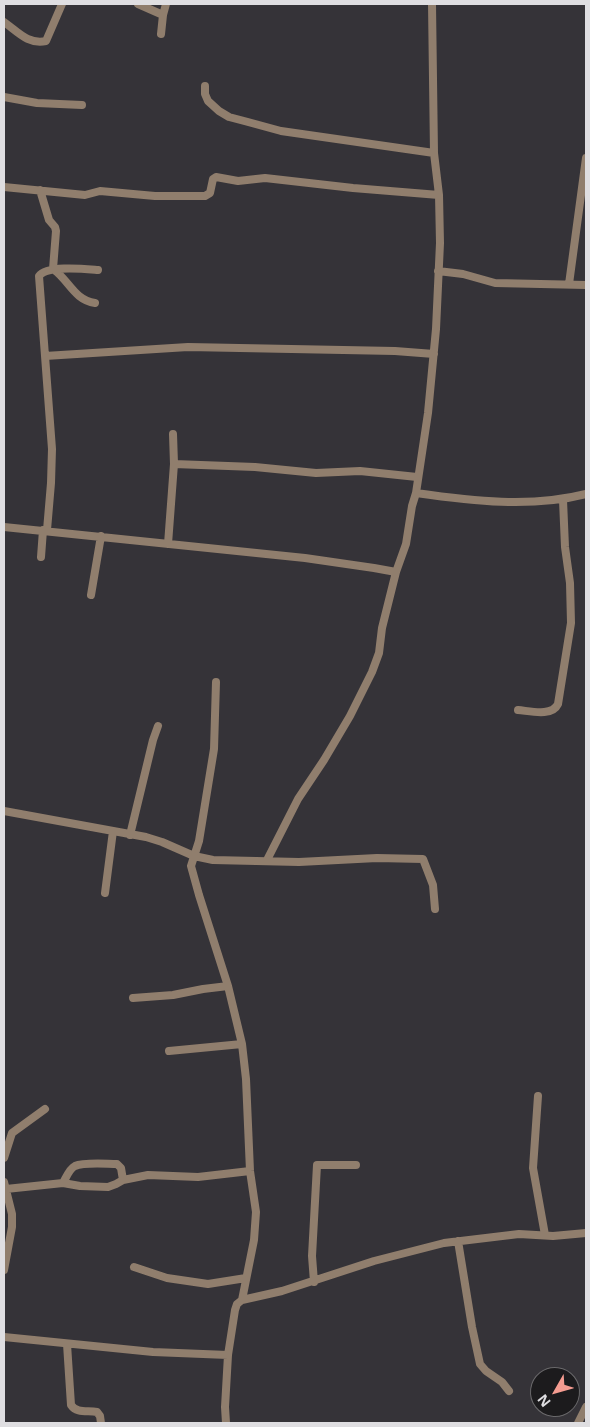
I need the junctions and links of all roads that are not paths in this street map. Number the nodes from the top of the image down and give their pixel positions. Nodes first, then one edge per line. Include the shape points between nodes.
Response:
1 (62, 4) edge
2 (138, 4) edge
3 (166, 4) edge
4 (432, 4) edge
5 (164, 15) junction
6 (4, 22) edge
7 (160, 34) dead end
8 (205, 86) dead end
9 (4, 97) edge
10 (82, 105) dead end
11 (434, 153) junction
12 (586, 158) edge
13 (4, 187) edge
14 (40, 190) junction
15 (439, 195) junction
16 (53, 269) junction
17 (98, 270) dead end
18 (438, 271) junction
19 (569, 284) junction
20 (586, 285) edge
21 (95, 303) dead end
22 (434, 354) junction
23 (46, 356) junction
24 (173, 434) dead end
25 (174, 464) junction
26 (417, 477) junction
27 (416, 493) junction
28 (586, 494) edge
29 (563, 500) junction
30 (4, 526) edge
31 (45, 530) junction
32 (102, 536) junction
33 (168, 544) junction
34 (40, 557) dead end
35 (396, 572) junction
36 (91, 595) dead end
37 (216, 682) dead end
38 (518, 710) dead end
39 (158, 726) dead end
40 (4, 811) edge
41 (113, 831) junction
42 (130, 834) junction
43 (194, 856) junction
44 (267, 860) junction
45 (105, 893) dead end
46 (435, 909) dead end
47 (228, 986) junction
48 (133, 998) dead end
49 (242, 1044) junction
50 (169, 1051) dead end
51 (538, 1096) dead end
52 (44, 1109) dead end
53 (4, 1158) edge
54 (356, 1165) dead end
55 (250, 1171) junction
56 (123, 1180) junction
57 (63, 1183) junction
58 (5, 1186) edge
59 (586, 1233) edge
60 (545, 1236) junction
61 (458, 1241) junction
62 (134, 1267) dead end
63 (4, 1270) edge
64 (246, 1278) junction
65 (314, 1282) junction
66 (242, 1300) junction
67 (4, 1337) edge
68 (67, 1344) junction
69 (228, 1354) junction
70 (509, 1392) dead end
71 (586, 1407) edge
72 (101, 1423) edge
73 (226, 1423) edge
74 (578, 1423) edge

1 - 6 street via 46,41 22,37
2 - 5 street
3 - 5 street
4 - 11 street
5 - 7 street
8 - 11 street via 208,101 219,111 281,132
9 - 10 street via 37,103
11 - 15 street
12 - 19 street
13 - 14 street
14 - 15 street via 85,195 100,191 205,196 210,193 213,180 219,177 238,181 265,178
14 - 16 street via 49,220 56,231
15 - 18 street
16 - 17 street
16 - 21 street via 65,278 77,296
16 - 23 street via 39,276
18 - 19 street via 495,283
18 - 22 street
19 - 20 street
22 - 23 street via 188,347
22 - 26 street
23 - 31 street via 52,449
24 - 25 street
25 - 26 street via 316,473 360,471
25 - 33 street
26 - 27 street
27 - 29 street via 503,502
27 - 35 street via 406,544
28 - 29 street
29 - 38 street via 571,623 558,704 551,711
30 - 31 street
31 - 32 street
31 - 34 street
32 - 33 street
32 - 36 street
33 - 35 street via 305,558
35 - 44 street via 372,672 350,716 298,798
37 - 43 street via 214,749
39 - 42 street
40 - 41 street
41 - 42 street
41 - 45 street
42 - 43 street via 162,842
43 - 44 street via 213,860
43 - 47 street via 191,866 198,895
44 - 46 street via 423,858 433,885
47 - 48 street
47 - 49 street
49 - 50 street
49 - 55 street
51 - 60 street via 532,1168
52 - 53 street via 12,1133
54 - 65 street via 317,1165 312,1256
55 - 56 street via 198,1177 148,1175
55 - 64 street via 256,1212
56 - 57 street via 98,1187
56 - 57 street via 117,1164 84,1165 75,1166
57 - 58 street
58 - 63 street via 12,1226
59 - 60 street
60 - 61 street via 519,1234
61 - 65 street via 409,1251
61 - 70 street via 480,1364
62 - 64 street via 168,1278 208,1284
64 - 66 street
65 - 66 street
66 - 69 street via 236,1304
67 - 68 street
68 - 69 street via 153,1352
68 - 72 street via 71,1405 79,1411 97,1412
69 - 73 street
71 - 74 street

